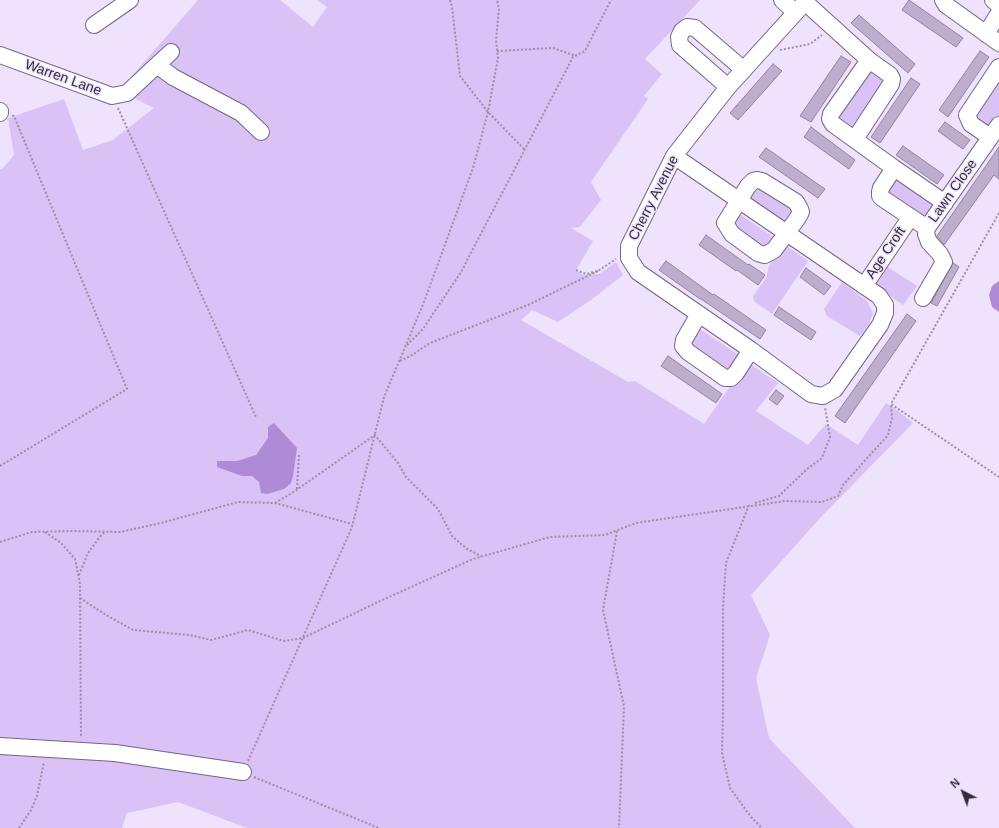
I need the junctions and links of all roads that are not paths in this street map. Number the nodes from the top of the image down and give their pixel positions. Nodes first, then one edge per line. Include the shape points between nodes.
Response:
1 (129, 0) edge
2 (782, 0) edge
3 (943, 0) edge
4 (993, 0) edge
5 (802, 5) edge
6 (999, 5) edge
7 (999, 13) edge
8 (94, 25) dead end
9 (986, 34) junction
10 (999, 43) edge
11 (171, 52) dead end
12 (0, 55) edge
13 (869, 60) junction
14 (157, 66) junction
15 (999, 67) edge
16 (744, 70) junction
17 (728, 87) junction
18 (994, 131) edge
19 (261, 132) dead end
20 (855, 139) junction
21 (674, 156) junction
22 (894, 168) junction
23 (739, 201) junction
24 (945, 203) junction
25 (910, 218) junction
26 (927, 228) junction
27 (787, 234) junction
28 (864, 286) junction
29 (923, 298) dead end
30 (699, 314) junction
31 (751, 350) junction
32 (0, 746) edge
33 (243, 772) road end

1 - 8 street
2 - 5 street
3 - 9 street via 946,5
4 - 6 street
5 - 13 street via 831,26
5 - 16 street, Cherry Avenue
7 - 9 street
9 - 10 street
11 - 14 street
12 - 14 street, Warren Lane via 120,95
13 - 20 street via 892,79
13 - 20 street via 830,119 833,124
14 - 19 street via 241,113
15 - 18 street, Lawn Close via 967,115 971,124
16 - 17 street, Cherry Avenue
16 - 17 street via 695,28 682,31 679,37 680,45
17 - 21 street, Cherry Avenue
18 - 24 street, Lawn Close
20 - 22 street
21 - 23 street
21 - 30 street, Cherry Avenue via 629,246 629,258 638,272
22 - 24 street
22 - 25 street, Age Croft via 881,188 880,196
23 - 27 street
23 - 27 street via 725,223 732,234 758,253 766,255 772,252
23 - 27 street via 748,186 757,180 796,202 800,212
24 - 26 street, Lawn Close
25 - 26 street, Lawn Close
25 - 28 street, Age Croft
26 - 29 street via 929,242 944,262
27 - 28 street
28 - 31 street, Cherry Avenue via 879,296 885,305 885,313 880,325 836,389 823,396 811,394
30 - 31 street, Cherry Avenue
30 - 31 street via 683,346 725,378 731,378 736,373
32 - 33 street via 115,753

